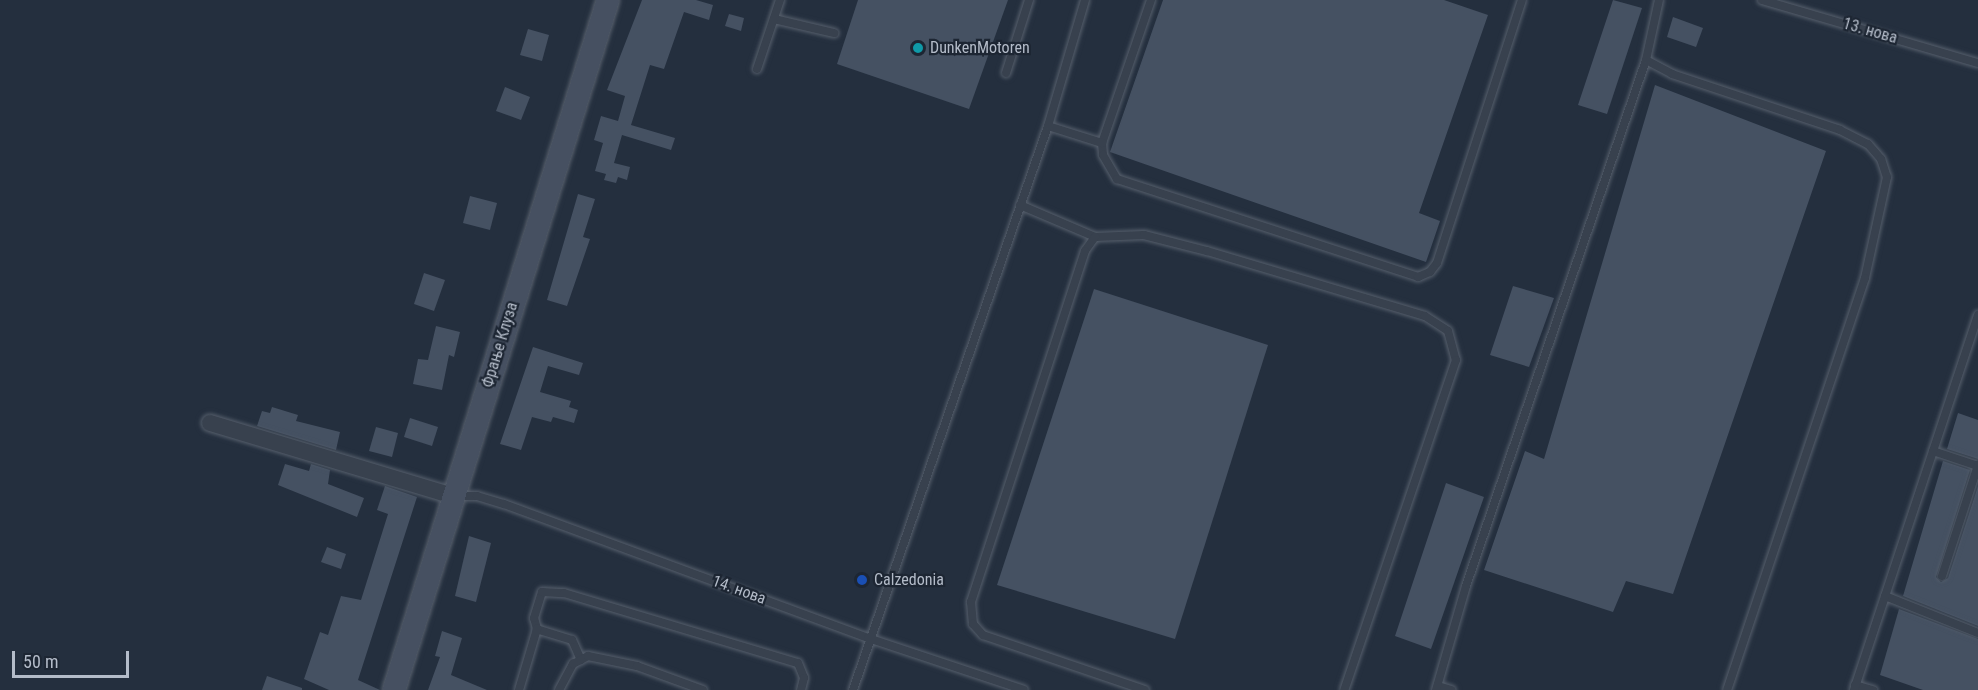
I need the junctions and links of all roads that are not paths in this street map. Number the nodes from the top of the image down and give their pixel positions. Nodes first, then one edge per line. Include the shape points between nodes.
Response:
1 (608, 0) edge
2 (780, 0) edge
3 (1029, 0) edge
4 (1085, 0) edge
5 (1151, 0) edge
6 (1522, 0) edge
7 (1659, 0) edge
8 (1762, 0) edge
9 (774, 19) junction
10 (834, 33) dead end
11 (1646, 60) junction
12 (1978, 63) edge
13 (757, 69) dead end
14 (1006, 73) dead end
15 (1048, 126) junction
16 (1102, 143) junction
17 (1020, 205) junction
18 (1095, 237) junction
19 (1978, 315) edge
20 (210, 423) dead end
21 (1933, 451) junction
22 (1978, 466) edge
23 (454, 496) junction
24 (1942, 576) dead end
25 (1885, 596) junction
26 (537, 629) junction
27 (1978, 633) edge
28 (868, 638) junction
29 (581, 660) junction
30 (1854, 687) edge
31 (1437, 688) edge
32 (394, 690) edge
33 (519, 690) edge
34 (559, 690) edge
35 (704, 690) edge
36 (801, 690) edge
37 (853, 690) edge
38 (1024, 690) edge
39 (1145, 690) edge
40 (1344, 690) edge
41 (1450, 690) edge
42 (1727, 690) edge
43 (1873, 690) edge

1 - 23 main road, Фрање Клуза
2 - 9 lane
3 - 14 lane
4 - 15 lane
5 - 16 lane
6 - 16 lane via 1437,263 1430,272 1418,277 1118,179 1103,155
7 - 11 lane
8 - 12 lane, 13. нова
9 - 10 lane
9 - 13 lane
11 - 31 lane via 1466,586
11 - 42 lane via 1672,74 1840,130 1868,144 1881,159 1887,177 1865,278
15 - 16 lane
15 - 17 lane
17 - 18 lane
17 - 28 lane
18 - 39 lane via 1085,252 971,602 973,624 983,635
18 - 40 lane via 1144,235 1207,251 1425,316 1448,331 1456,360
19 - 21 lane
20 - 23 street
21 - 22 lane
21 - 25 lane
22 - 24 lane
23 - 28 lane, 14. нова via 477,496 504,504
23 - 32 main road, Фрање Клуза
25 - 27 lane
25 - 30 lane
26 - 29 lane via 572,640
26 - 33 lane
26 - 36 lane via 534,618 542,592 564,593 798,663 804,678
28 - 37 lane
28 - 38 lane, 14. нова
29 - 34 lane via 573,664
29 - 35 lane via 588,656 637,666
30 - 43 lane
31 - 41 lane

